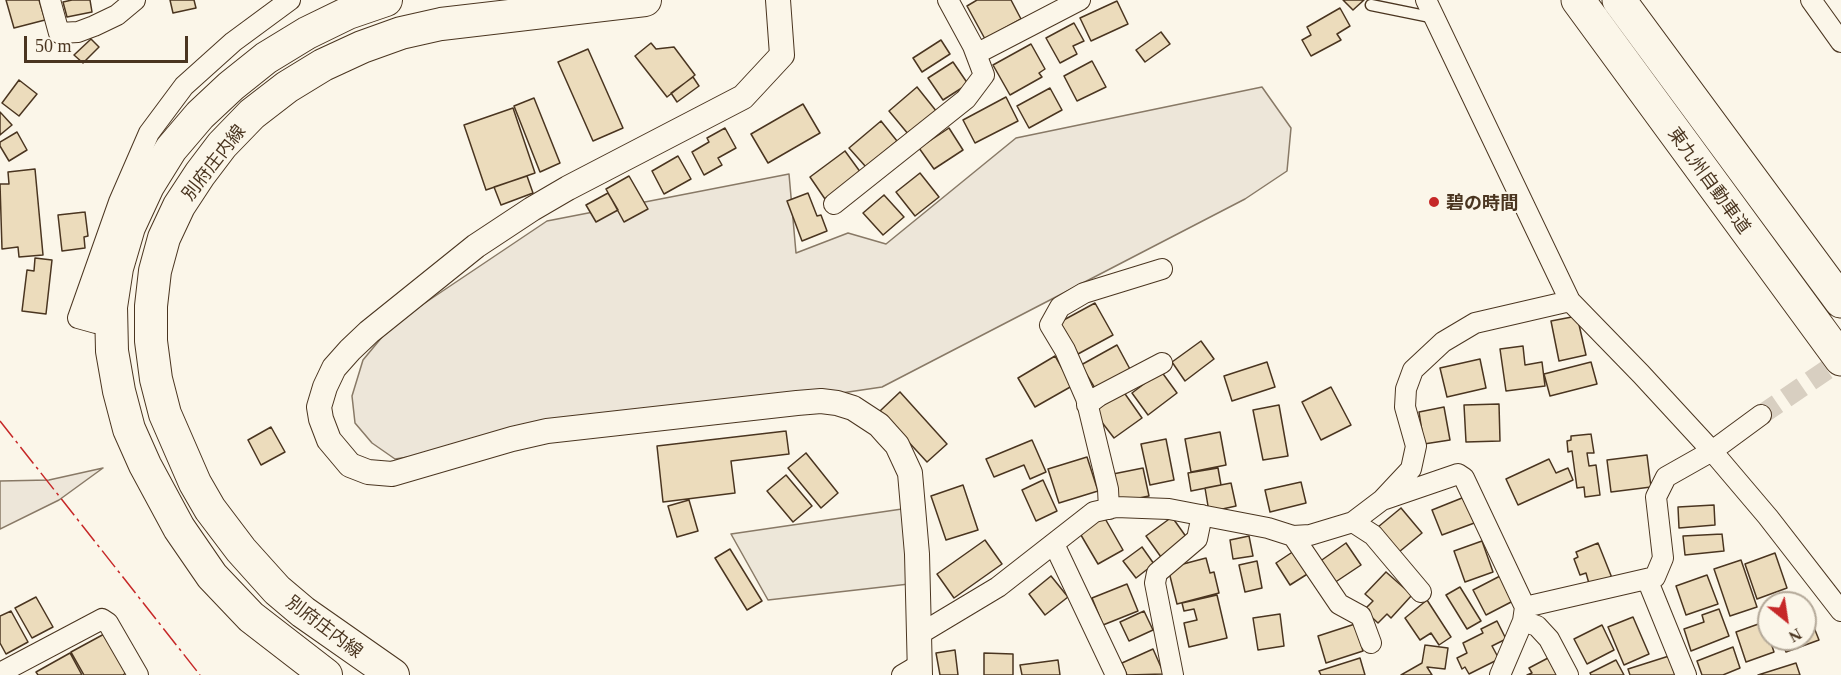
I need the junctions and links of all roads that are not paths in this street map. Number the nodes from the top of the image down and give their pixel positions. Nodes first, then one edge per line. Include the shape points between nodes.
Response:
1 (50, 0) edge
2 (135, 0) edge
3 (290, 0) edge
4 (386, 0) edge
5 (645, 0) edge
6 (778, 0) edge
7 (948, 0) edge
8 (1080, 0) edge
9 (1426, 0) edge
10 (1578, 0) edge
11 (1619, 0) edge
12 (1811, 0) edge
13 (1371, 5) dead end
14 (1435, 18) junction
15 (1841, 42) edge
16 (976, 54) junction
17 (834, 204) dead end
18 (1162, 268) dead end
19 (93, 276) dead end
20 (1570, 301) junction
21 (1841, 301) edge
22 (1841, 360) edge
23 (1162, 363) dead end
24 (1087, 405) junction
25 (1761, 415) tunnel mouth
26 (1712, 451) junction
27 (1382, 500) junction
28 (1109, 509) junction
29 (1202, 515) junction
30 (1353, 522) junction
31 (1293, 536) junction
32 (1054, 544) junction
33 (1647, 579) junction
34 (1421, 592) dead end
35 (1841, 611) edge
36 (1524, 614) junction
37 (918, 634) junction
38 (1371, 643) dead end
39 (914, 672) edge
40 (0, 673) edge
41 (138, 675) edge
42 (326, 675) edge
43 (393, 675) edge
44 (1116, 675) edge
45 (1173, 675) edge
46 (1500, 675) edge
47 (1568, 675) edge
48 (1686, 675) edge

1 - 2 street via 59,33 94,27
3 - 19 street via 233,42 184,86 149,133
4 - 42 main road, 別府庄内線 via 348,13 266,58 200,115 171,149 148,186 129,227 111,307 112,351 129,429 179,528 212,576 251,617
5 - 43 main road, 別府庄内線 via 441,24 362,46 323,65 286,87 222,145 179,206 165,238 155,271 152,351 165,414 179,450 210,508 277,590
6 - 37 street via 782,55 743,97 532,208 476,246 350,350 334,368 325,387 319,407 321,418 329,440 350,465 368,472 392,474 547,431 821,401 853,408 879,425 897,445 910,473
7 - 16 street
8 - 16 street
9 - 14 street
10 - 22 highway, 東九州自動車道
11 - 21 highway, 東九州自動車道
12 - 15 street
13 - 14 lane
14 - 20 street
16 - 17 street via 984,75 966,99
18 - 24 street via 1084,293 1060,307 1050,325 1065,350
20 - 26 street
20 - 27 street via 1474,323 1443,342 1413,370 1405,407 1416,446 1411,469
23 - 24 street
24 - 28 street via 1108,489
25 - 26 street
26 - 33 street via 1666,477 1656,497 1663,558 1655,577
26 - 35 street
27 - 30 street
27 - 36 street via 1458,474 1464,478
28 - 29 street via 1169,509
28 - 32 street via 1095,512
29 - 31 street
29 - 45 street via 1197,539 1157,573 1155,583
30 - 31 street
30 - 34 street via 1373,535
31 - 38 street via 1339,604 1361,616
32 - 37 street via 998,587
32 - 44 street
33 - 36 street
33 - 48 street
36 - 46 street
36 - 47 street via 1549,639
37 - 39 street
40 - 41 street via 102,618

